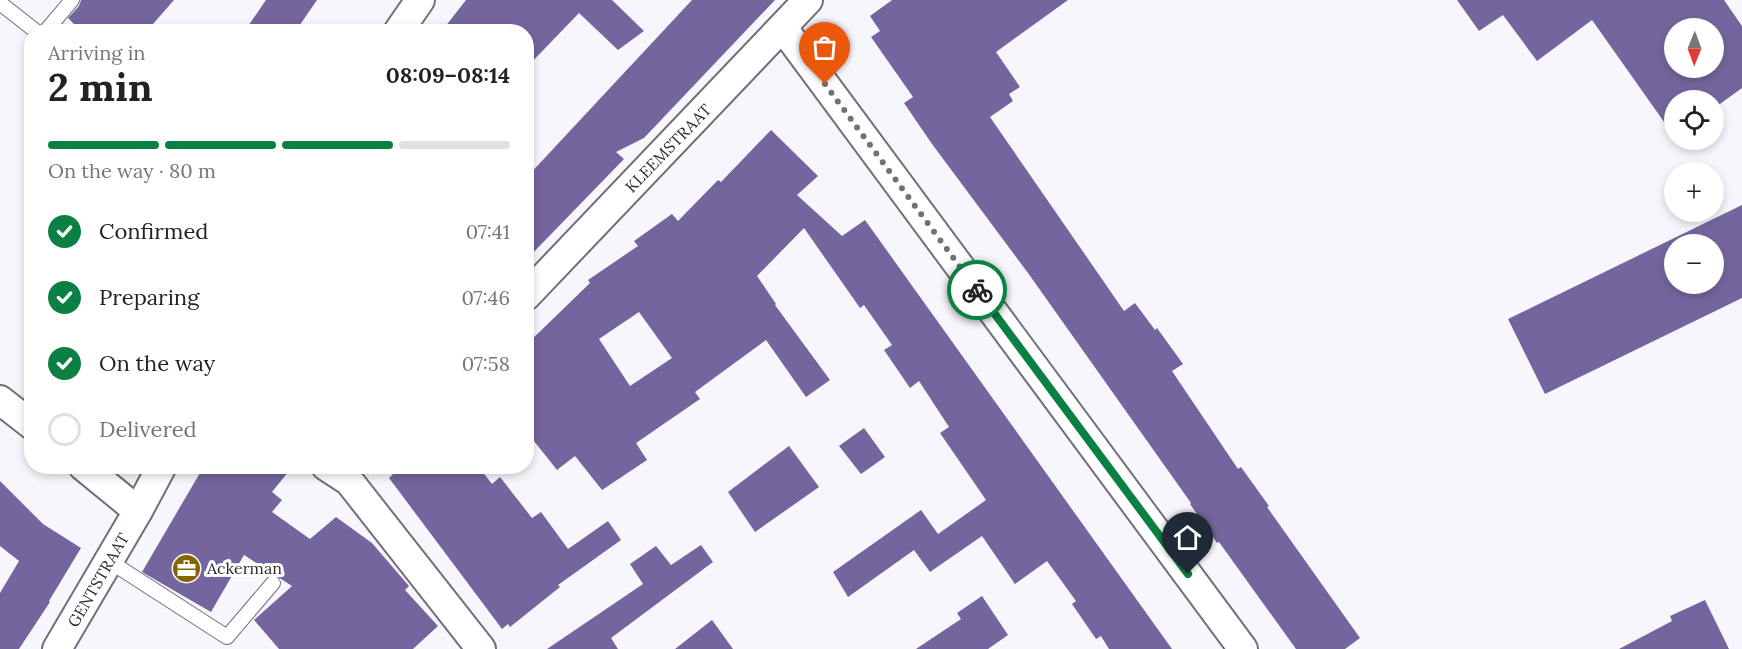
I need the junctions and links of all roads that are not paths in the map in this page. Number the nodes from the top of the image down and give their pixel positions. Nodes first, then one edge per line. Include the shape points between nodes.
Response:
1 (72, 0) edge
2 (808, 0) edge
3 (413, 2) edge
4 (0, 3) edge
5 (28, 24) edge
6 (52, 24) edge
7 (402, 24) edge
8 (783, 28) junction
9 (534, 288) edge
10 (0, 400) edge
11 (24, 419) edge
12 (93, 474) edge
13 (158, 474) edge
14 (348, 474) edge
15 (138, 511) junction
16 (109, 561) junction
17 (273, 583) dead end
18 (57, 649) edge
19 (482, 649) edge
20 (1243, 649) edge

1 - 6 lane
2 - 8 street, KLEEMSTRAAT
3 - 7 street
4 - 5 lane
8 - 9 street, KLEEMSTRAAT
8 - 20 street
10 - 11 street
12 - 15 street
13 - 15 street, GENTSTRAAT
14 - 19 street
15 - 16 street, GENTSTRAAT
16 - 17 lane via 227,637
16 - 18 street, GENTSTRAAT

